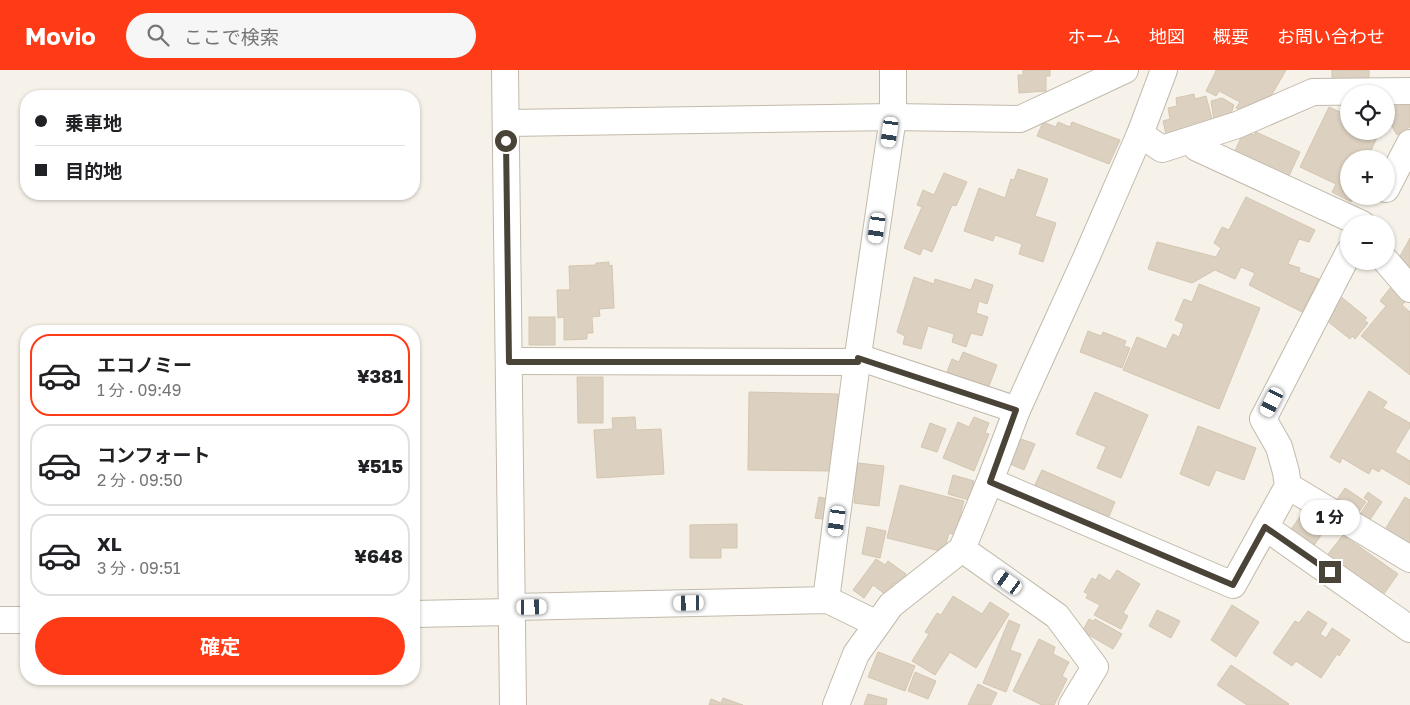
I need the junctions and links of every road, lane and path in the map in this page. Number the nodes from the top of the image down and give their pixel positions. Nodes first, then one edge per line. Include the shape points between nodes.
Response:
1 (505, 70) edge
2 (893, 70) edge
3 (1125, 70) edge
4 (1164, 70) edge
5 (1410, 91) edge
6 (893, 116) junction
7 (506, 123) junction
8 (1140, 134) junction
9 (1192, 140) junction
10 (1410, 143) edge
11 (1395, 172) edge
12 (1343, 215) edge
13 (1340, 269) edge
14 (1394, 270) edge
15 (1410, 289) edge
16 (858, 360) junction
17 (509, 362) junction
18 (1016, 410) junction
19 (990, 482) junction
20 (1288, 486) junction
21 (1265, 527) junction
22 (962, 549) junction
23 (1410, 559) edge
24 (826, 600) junction
25 (512, 610) junction
26 (420, 614) edge
27 (0, 620) edge
28 (20, 620) edge
29 (877, 624) junction
30 (1410, 629) edge
31 (513, 705) edge
32 (836, 705) edge
33 (1072, 705) edge

1 - 7 street
2 - 6 street
3 - 6 street via 1020,119
4 - 8 street
5 - 9 street via 1313,92 1237,125
6 - 7 street
6 - 16 street
7 - 17 street
8 - 9 street via 1162,149
8 - 18 street
9 - 12 street via 1198,148
10 - 11 street
13 - 20 street via 1263,419 1279,447
14 - 15 street
16 - 17 street
16 - 18 street
16 - 24 street
17 - 25 street
18 - 19 street
19 - 21 street via 1233,585
19 - 22 street
20 - 21 street
20 - 23 street
21 - 30 street
22 - 29 street via 891,605
22 - 33 street via 1057,616 1095,667
24 - 25 street
24 - 29 street
25 - 26 street
25 - 31 street
27 - 28 street
29 - 32 street via 856,654

